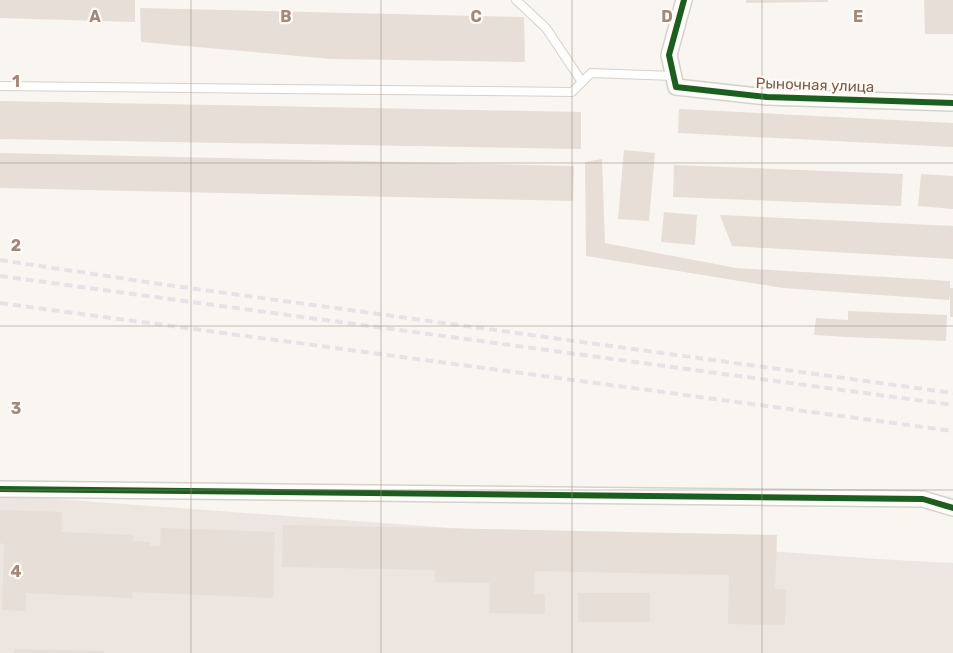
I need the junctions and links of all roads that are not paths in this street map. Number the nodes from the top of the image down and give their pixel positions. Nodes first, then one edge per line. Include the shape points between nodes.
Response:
1 (516, 0) edge
2 (684, 0) edge
3 (582, 82) junction
4 (675, 82) junction
5 (0, 86) edge
6 (953, 102) edge
7 (0, 489) edge
8 (953, 508) edge

1 - 3 lane via 546,28
2 - 4 street via 669,55
3 - 4 lane via 591,72
3 - 5 lane via 572,92
4 - 6 street, Рыночная улица via 767,97
7 - 8 street via 923,499

